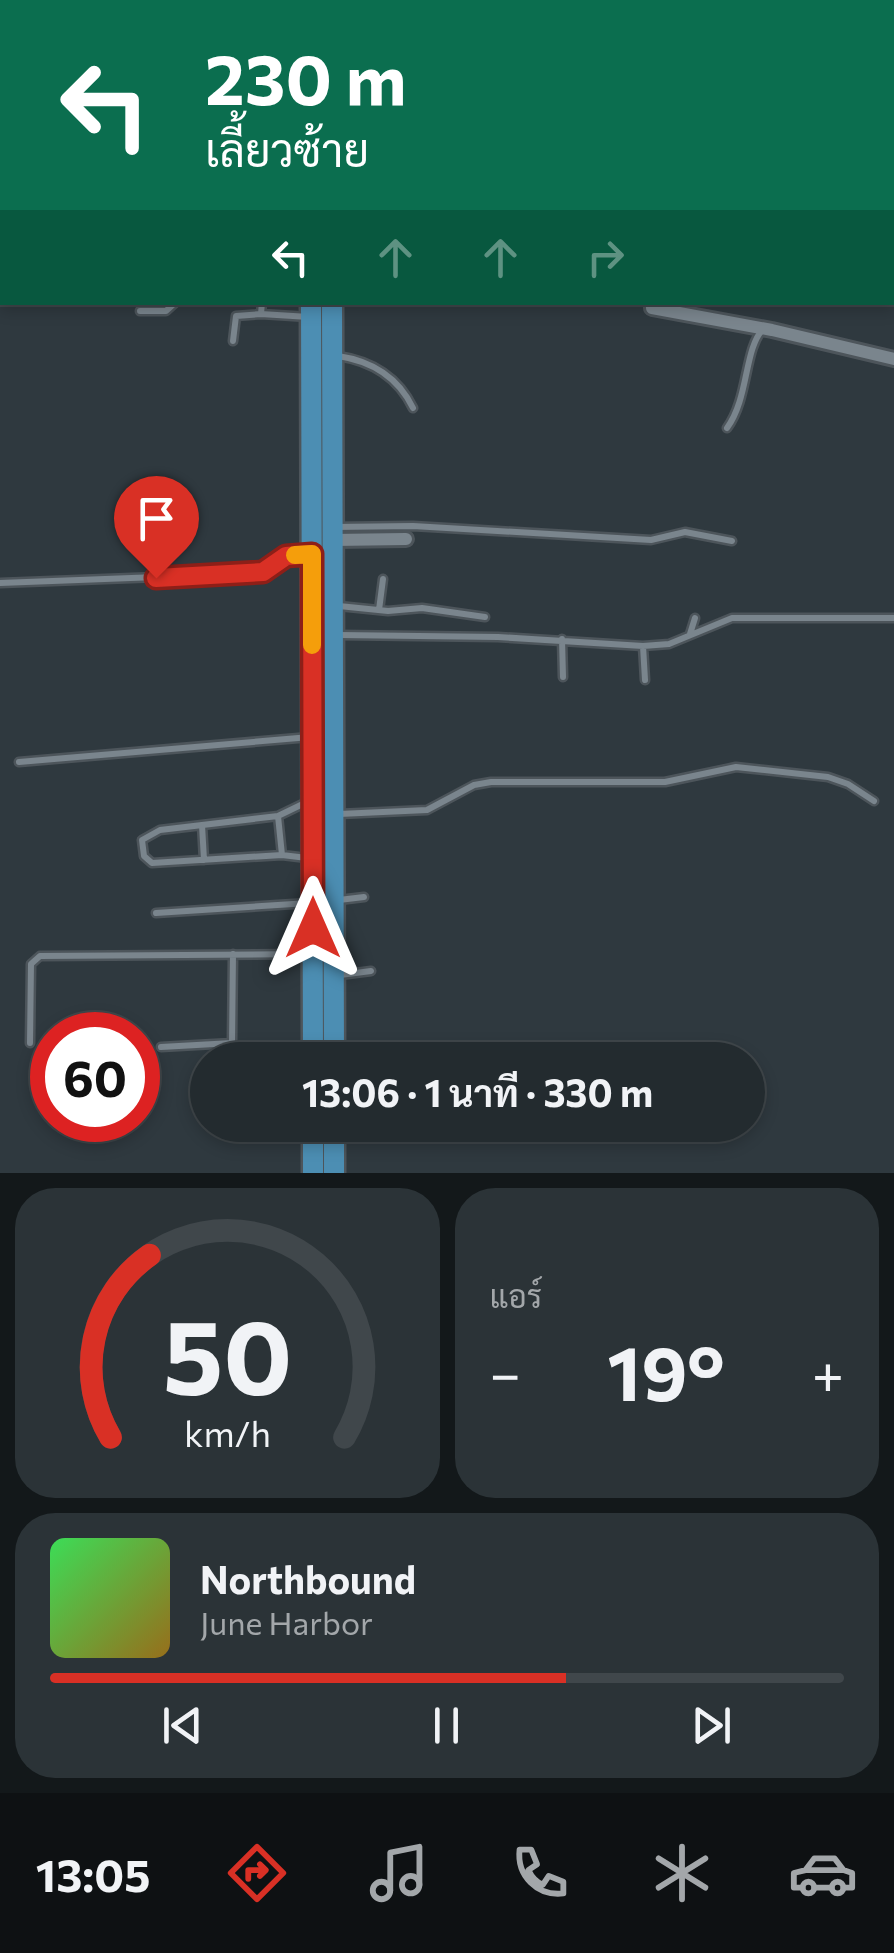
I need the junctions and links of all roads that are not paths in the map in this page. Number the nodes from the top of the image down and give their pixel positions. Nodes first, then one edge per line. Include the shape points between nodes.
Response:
1 (173, 305) edge
2 (262, 305) edge
3 (332, 305) edge
4 (652, 308) dead end
5 (310, 310) edge
6 (140, 312) dead end
7 (261, 314) junction
8 (764, 328) junction
9 (233, 341) dead end
10 (332, 355) junction
11 (894, 359) edge
12 (413, 408) dead end
13 (728, 428) dead end
14 (333, 533) junction
15 (406, 539) dead end
16 (732, 541) dead end
17 (312, 554) junction
18 (383, 579) dead end
19 (0, 583) edge
20 (333, 605) junction
21 (380, 610) junction
22 (485, 618) dead end
23 (696, 618) dead end
24 (894, 618) edge
25 (690, 635) junction
26 (333, 636) junction
27 (562, 640) junction
28 (643, 646) junction
29 (322, 671) junction
30 (562, 676) dead end
31 (645, 680) dead end
32 (312, 737) junction
33 (19, 762) dead end
34 (312, 800) junction
35 (874, 801) dead end
36 (333, 814) junction
37 (278, 816) junction
38 (202, 825) junction
39 (282, 856) junction
40 (313, 859) junction
41 (204, 860) junction
42 (364, 897) dead end
43 (323, 902) junction
44 (156, 912) dead end
45 (233, 954) junction
46 (313, 954) junction
47 (370, 971) dead end
48 (333, 975) junction
49 (30, 1012) edge
50 (313, 1042) edge
51 (334, 1042) edge
52 (161, 1047) dead end
53 (313, 1142) edge
54 (334, 1142) edge
55 (313, 1173) edge
56 (334, 1173) edge

1 - 6 lane
2 - 7 lane
3 - 10 main road
4 - 8 street
5 - 7 lane
5 - 17 main road
7 - 9 lane via 236,316
8 - 11 street
8 - 13 lane
10 - 12 lane via 382,372
10 - 14 main road
14 - 15 street
14 - 16 lane via 430,527 651,540 685,532
14 - 20 main road
17 - 19 lane via 286,556 263,572
17 - 29 main road
18 - 21 lane
20 - 21 lane
20 - 26 main road
21 - 22 lane via 422,608
23 - 25 lane
24 - 25 lane via 732,618
25 - 28 lane
26 - 27 lane
26 - 29 main road
27 - 28 lane
27 - 30 lane
28 - 31 lane
29 - 32 main road
29 - 36 main road
32 - 33 lane
32 - 34 main road
34 - 37 lane
34 - 40 main road
35 - 36 lane via 828,777 736,767 665,782 491,782 427,810
36 - 43 main road
37 - 38 lane
37 - 39 lane
38 - 41 lane
38 - 41 lane via 152,832 142,848 152,864
39 - 40 lane
39 - 41 lane
40 - 43 main road
42 - 43 lane
43 - 44 lane
43 - 46 main road
43 - 48 main road
45 - 46 lane
45 - 49 lane via 40,956 31,964
45 - 52 lane via 232,1043
46 - 50 main road
47 - 48 lane
48 - 51 main road
53 - 55 main road
54 - 56 main road

